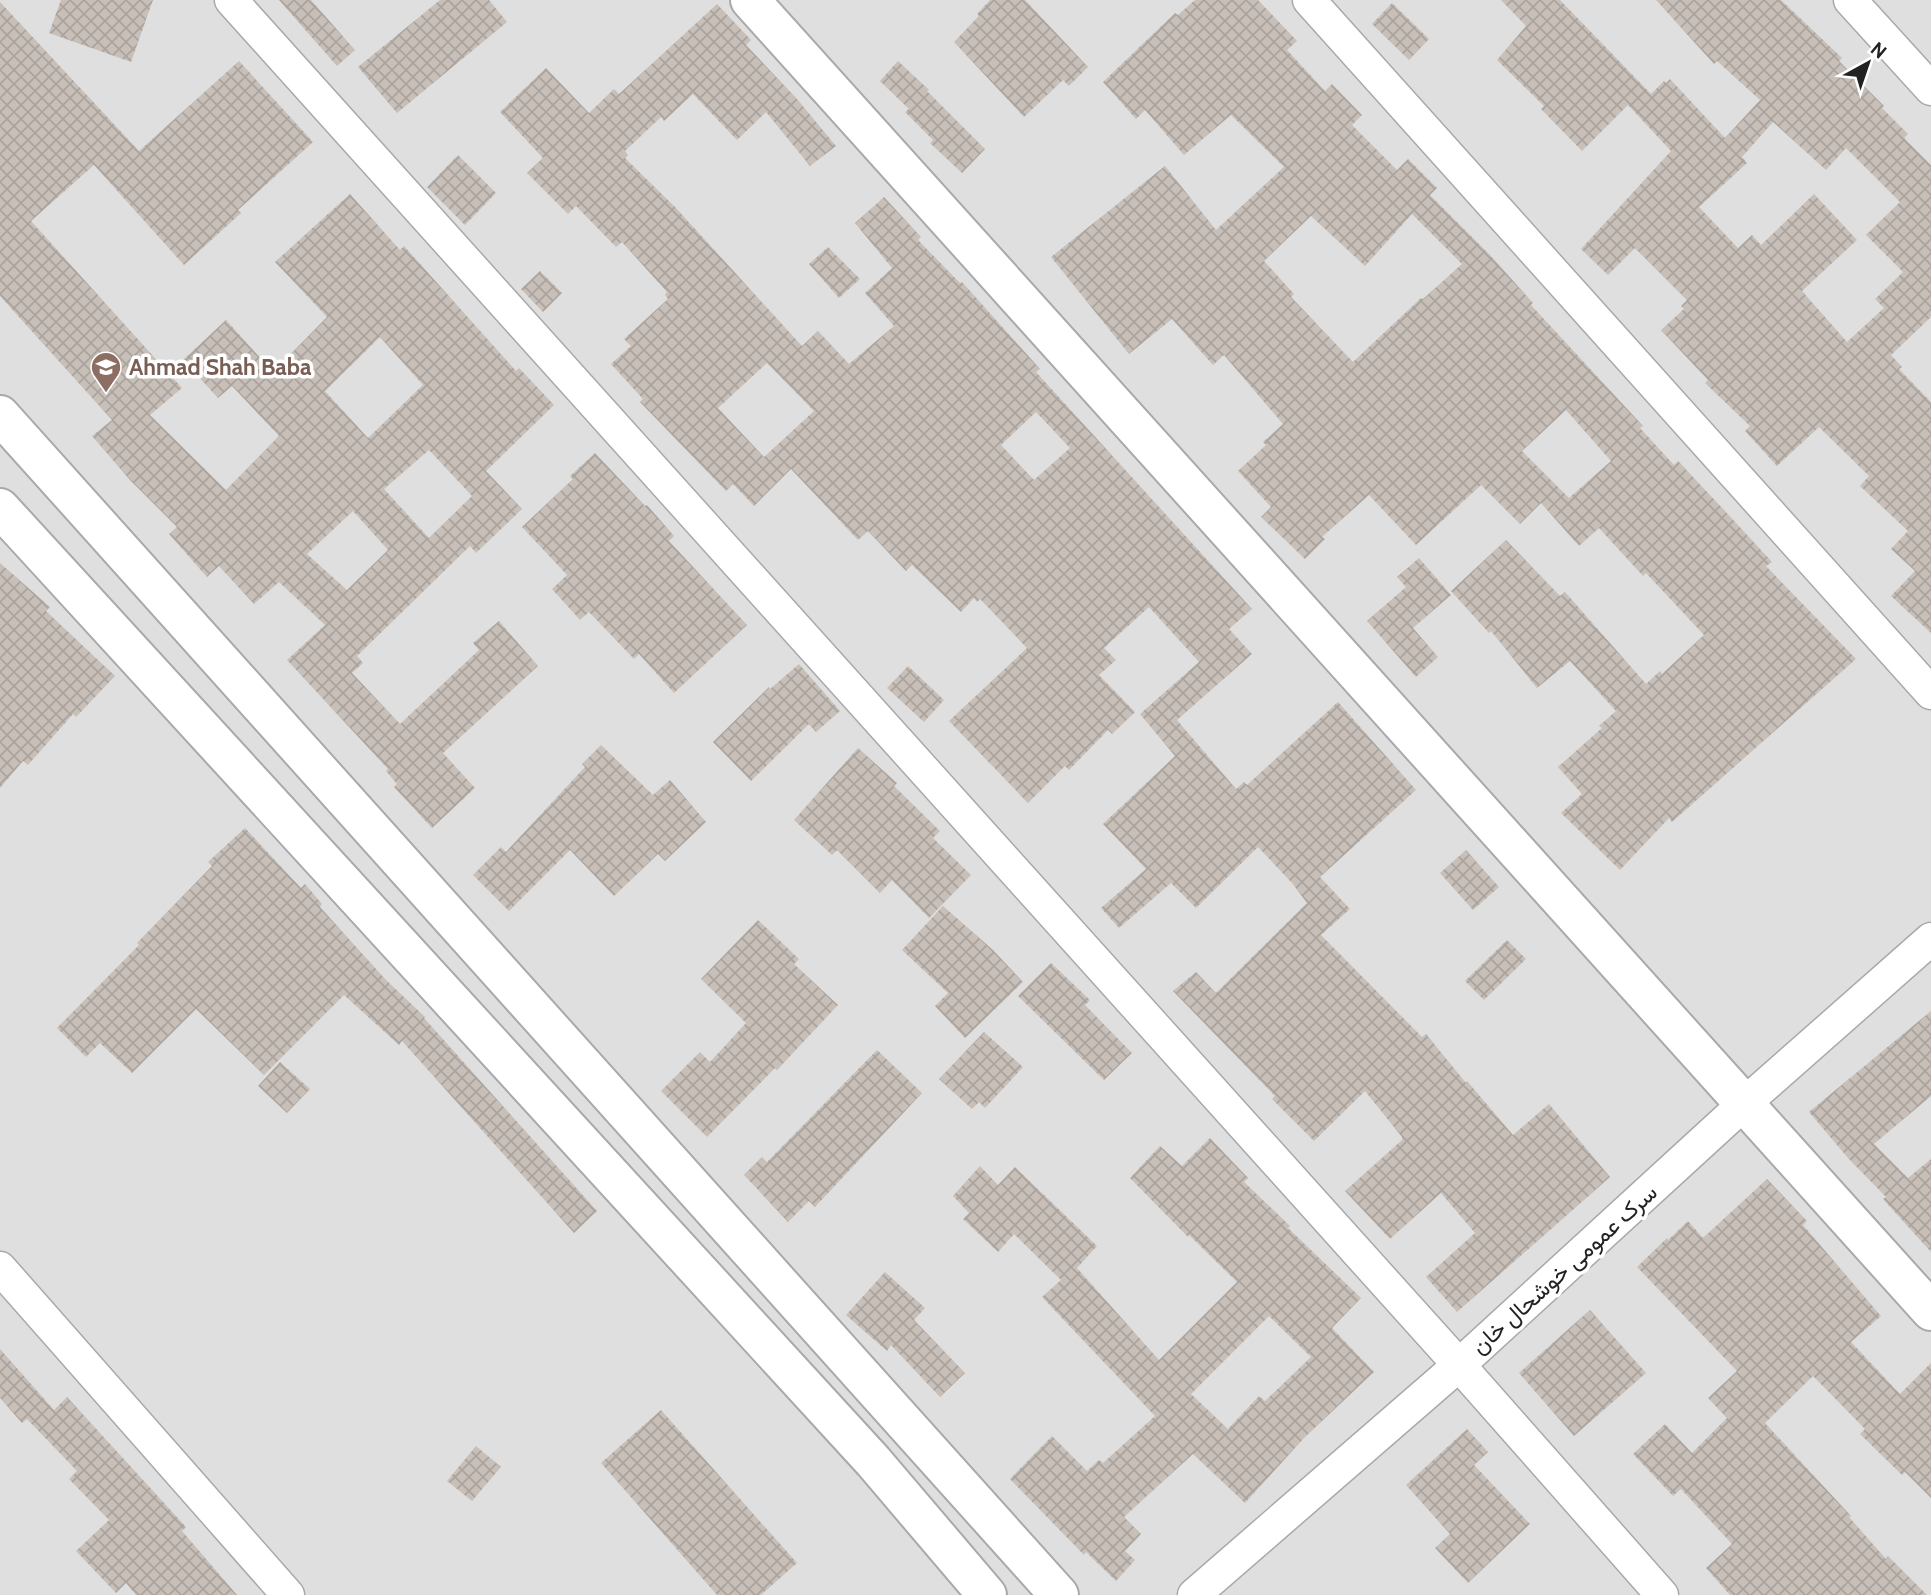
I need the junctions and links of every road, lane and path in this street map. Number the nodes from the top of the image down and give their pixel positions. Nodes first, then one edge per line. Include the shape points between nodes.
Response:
1 (231, 0) edge
2 (750, 0) edge
3 (1309, 0) edge
4 (1850, 0) edge
5 (1931, 89) edge
6 (0, 415) edge
7 (0, 508) edge
8 (1931, 693) edge
9 (1931, 939) edge
10 (1745, 1103) junction
11 (0, 1268) edge
12 (1931, 1311) edge
13 (1459, 1365) junction
14 (911, 1428) junction
15 (873, 1461) junction
16 (288, 1595) edge
17 (987, 1595) edge
18 (1059, 1595) edge
19 (1194, 1595) edge
20 (1662, 1595) edge

1 - 13 street
2 - 10 street
3 - 8 street
4 - 5 street
6 - 14 street
7 - 15 street
9 - 10 street, سرک عمومی خوشحال خان
10 - 12 street
10 - 13 street, سرک عمومی خوشحال خان
11 - 16 street
13 - 19 street, سرک عمومی خوشحال خان
13 - 20 street
14 - 15 street
14 - 18 street
15 - 17 street

